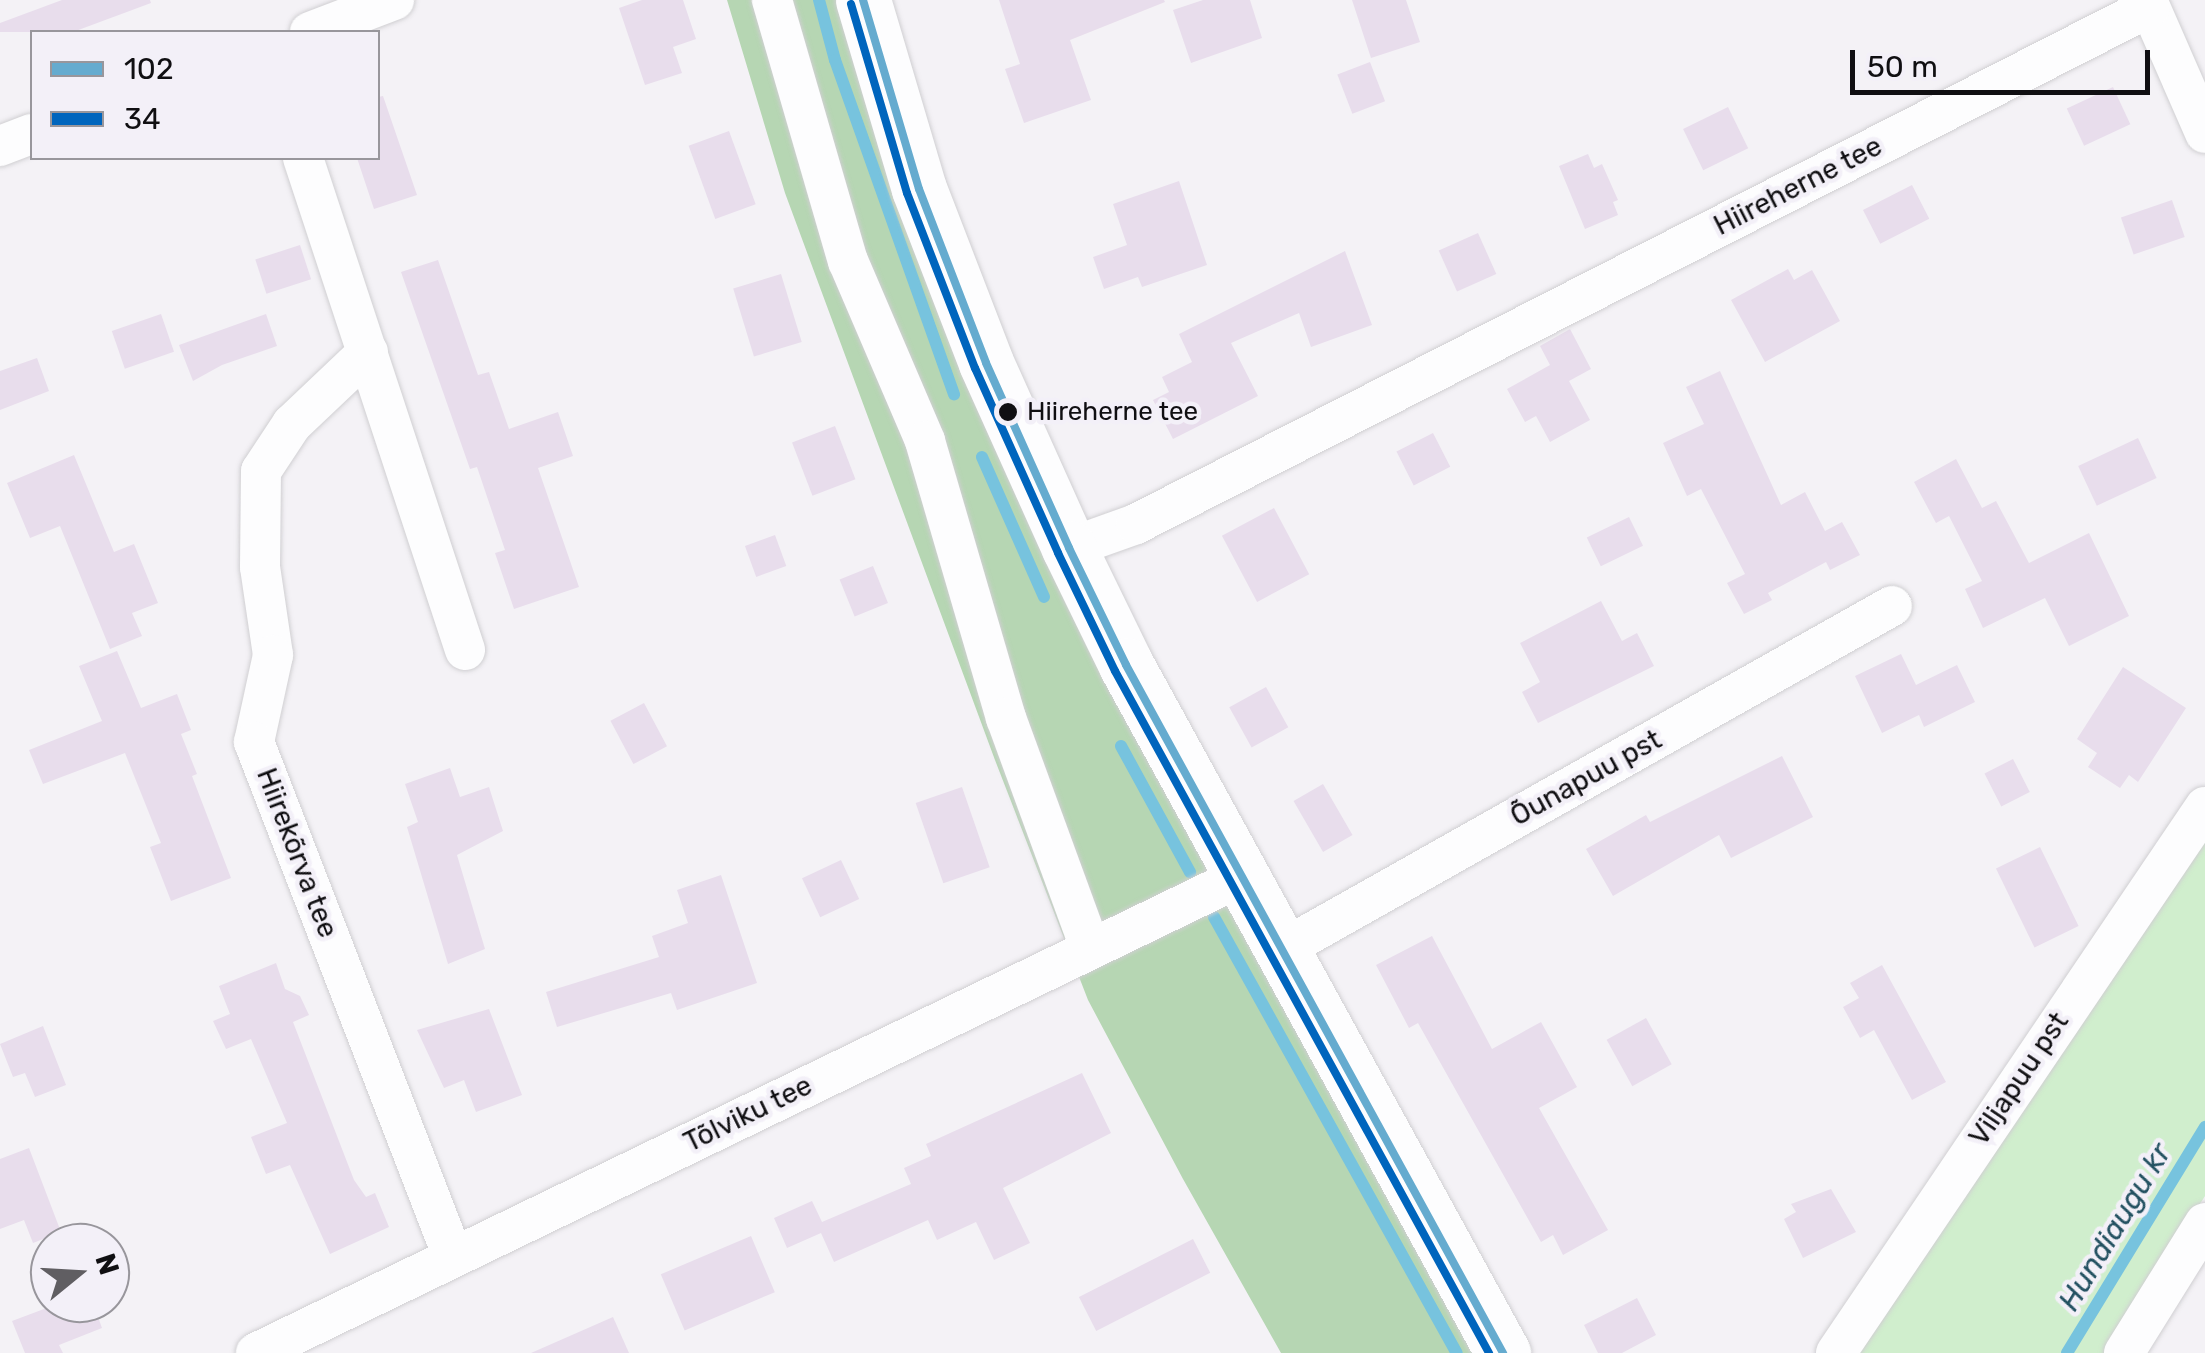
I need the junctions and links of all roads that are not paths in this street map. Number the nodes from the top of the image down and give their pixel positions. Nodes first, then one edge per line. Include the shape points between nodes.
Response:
1 (394, 0) edge
2 (772, 0) edge
3 (863, 0) edge
4 (2148, 3) edge
5 (315, 30) edge
6 (2205, 133) edge
7 (30, 135) edge
8 (0, 146) edge
9 (304, 160) edge
10 (368, 352) junction
11 (1069, 548) junction
12 (1892, 606) dead end
13 (465, 650) dead end
14 (2205, 807) edge
15 (1240, 876) junction
16 (1090, 948) junction
17 (1281, 950) junction
18 (2205, 1223) edge
19 (452, 1257) junction
20 (256, 1353) edge
21 (1504, 1353) edge
22 (1836, 1353) edge
23 (2124, 1353) edge

1 - 5 street
2 - 16 street via 848,261 926,441 1006,718
3 - 11 street via 919,189 986,363
4 - 6 street
4 - 11 street, Hiireherne tee via 1136,524
7 - 8 street
9 - 10 street
10 - 13 street
10 - 19 street, Hiirekõrva tee via 292,424 261,472 260,568 273,655 254,742
11 - 15 street
12 - 17 street, Õunapuu pst
14 - 22 street, Viljapuu pst
15 - 16 street, Tõlviku tee
15 - 17 street
16 - 19 street, Tõlviku tee
17 - 21 street
18 - 23 street
19 - 20 street, Tõlviku tee

